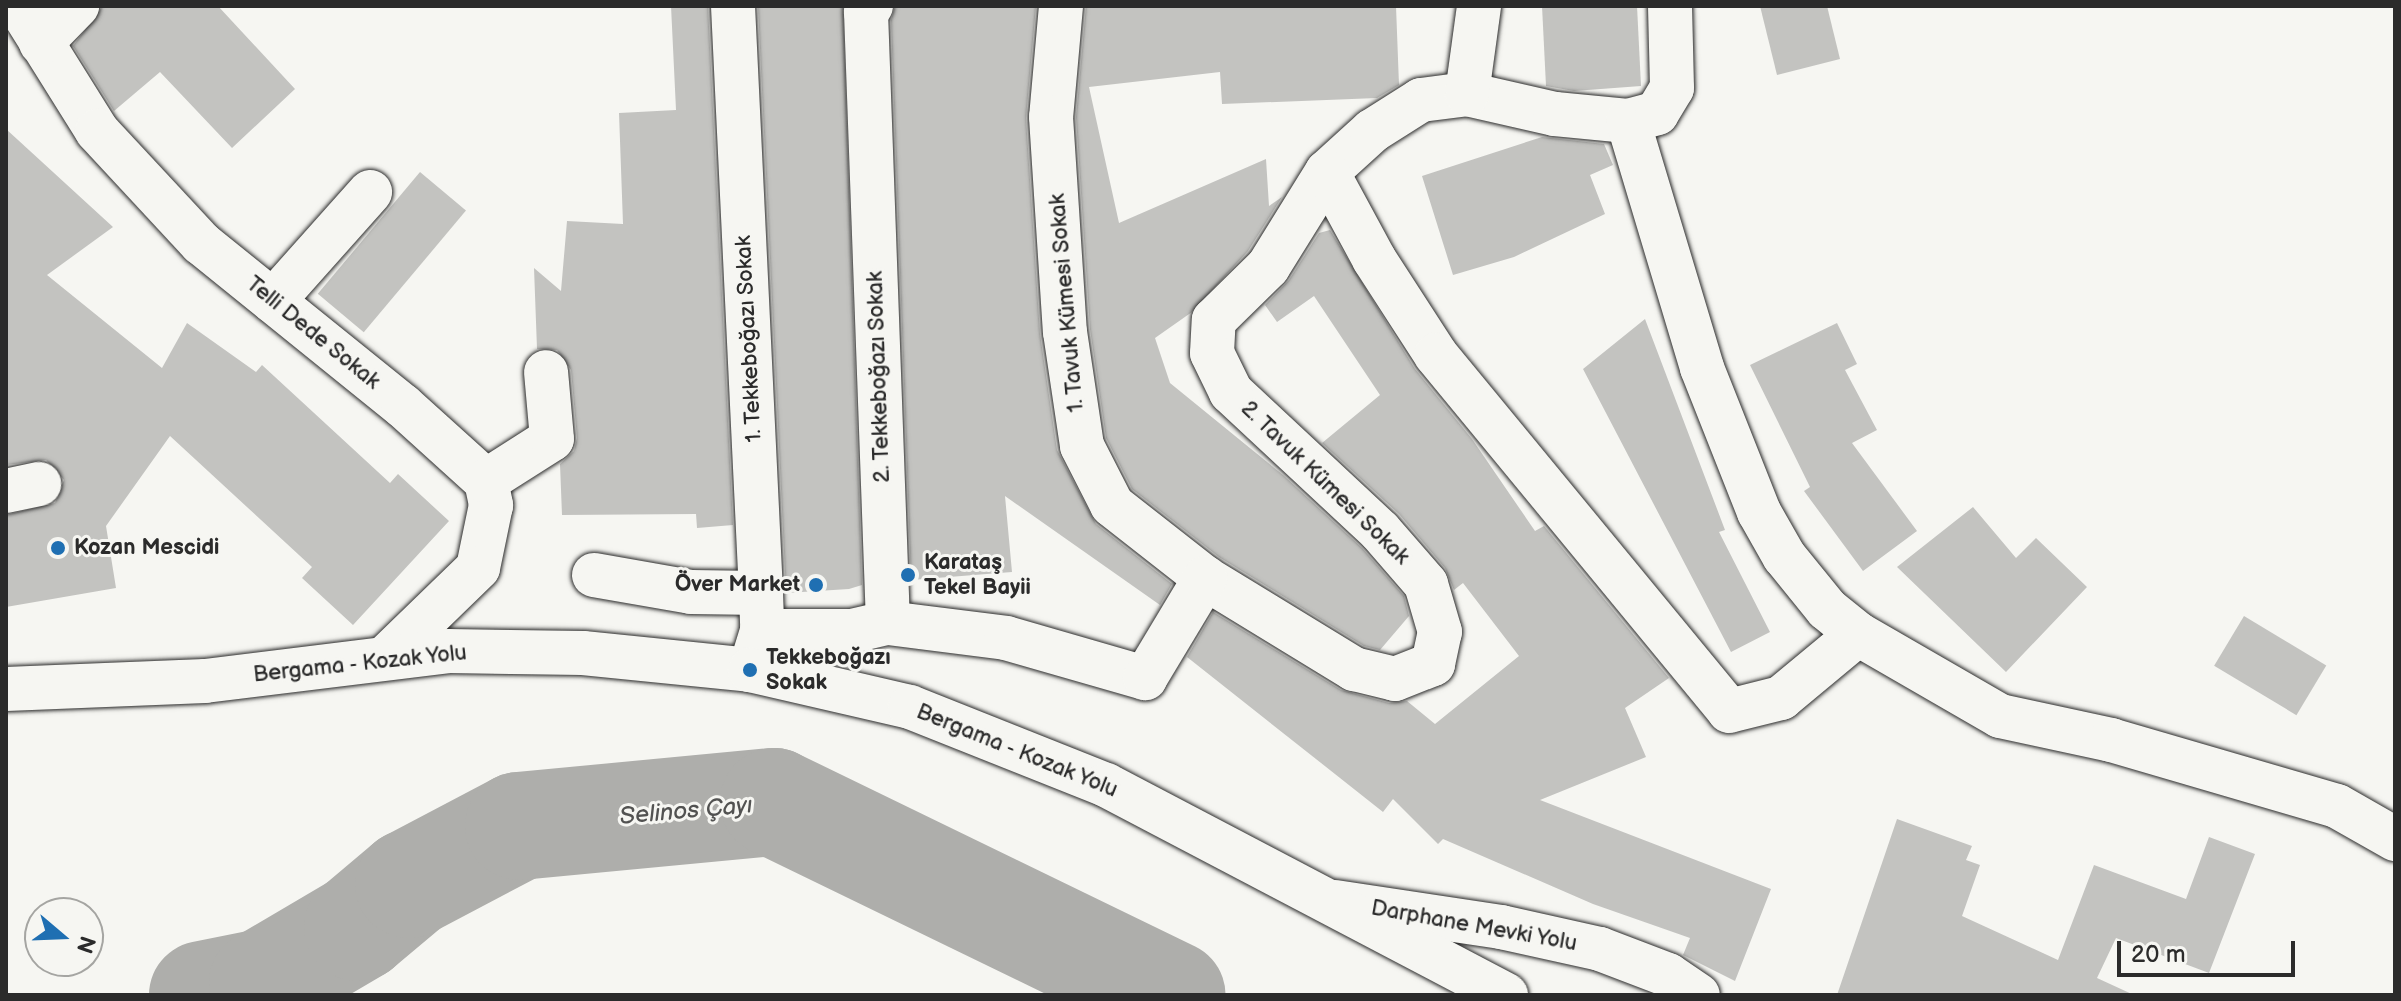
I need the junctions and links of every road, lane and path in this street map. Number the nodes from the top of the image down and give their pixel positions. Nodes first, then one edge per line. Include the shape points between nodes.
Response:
1 (19, 6) edge
2 (77, 6) edge
3 (733, 6) edge
4 (871, 6) edge
5 (1061, 6) edge
6 (1479, 6) edge
7 (1670, 6) edge
8 (41, 43) junction
9 (1467, 94) junction
10 (1628, 121) junction
11 (1327, 172) junction
12 (370, 192) dead end
13 (273, 301) junction
14 (546, 372) dead end
15 (496, 472) junction
16 (594, 575) dead end
17 (1205, 578) junction
18 (888, 623) junction
19 (758, 631) junction
20 (1858, 634) junction
21 (386, 657) junction
22 (1433, 664) joint
23 (6, 689) edge
24 (2395, 839) edge
25 (1335, 902) junction
26 (1506, 995) edge
27 (1698, 995) edge

1 - 8 street, Telli Dede Sokak
2 - 8 street
3 - 19 street, 1. Tekkeboğazı Sokak
4 - 18 street, 2. Tekkeboğazı Sokak via 866,12
5 - 17 street, 1. Tavuk Kümesi Sokak via 1051,117 1065,332 1082,446 1112,505
6 - 9 street
7 - 10 street via 1672,88 1657,113
8 - 13 street, Telli Dede Sokak via 97,131 201,243
9 - 10 street via 1555,114
9 - 11 street, 2. Tavuk Kümesi Sokak via 1421,100 1372,131
10 - 20 street via 1702,368 1759,512 1784,556 1827,609
11 - 20 street via 1374,259 1436,355 1729,711 1781,698
11 - 22 street, 2. Tavuk Kümesi Sokak via 1268,267 1214,320 1212,353 1231,392 1380,531 1426,584 1440,632
12 - 13 street
13 - 15 street, Telli Dede Sokak via 403,406
14 - 15 street via 548,441
15 - 21 street via 478,568
16 - 19 street via 691,592
17 - 18 street via 1145,678 1006,638
17 - 22 street, 1. Tavuk Kümesi Sokak via 1354,669 1395,679
18 - 19 street via 852,631
19 - 21 street, Bergama - Kozak Yolu via 583,653 448,651
19 - 25 street, Bergama - Kozak Yolu via 924,712 1106,785
20 - 24 street via 2000,716 2111,740 2337,806
21 - 23 street, Bergama - Kozak Yolu via 205,681
25 - 26 street, Bergama - Kozak Yolu
25 - 27 street, Darphane Mevki Yolu via 1501,927 1600,949 1668,975

